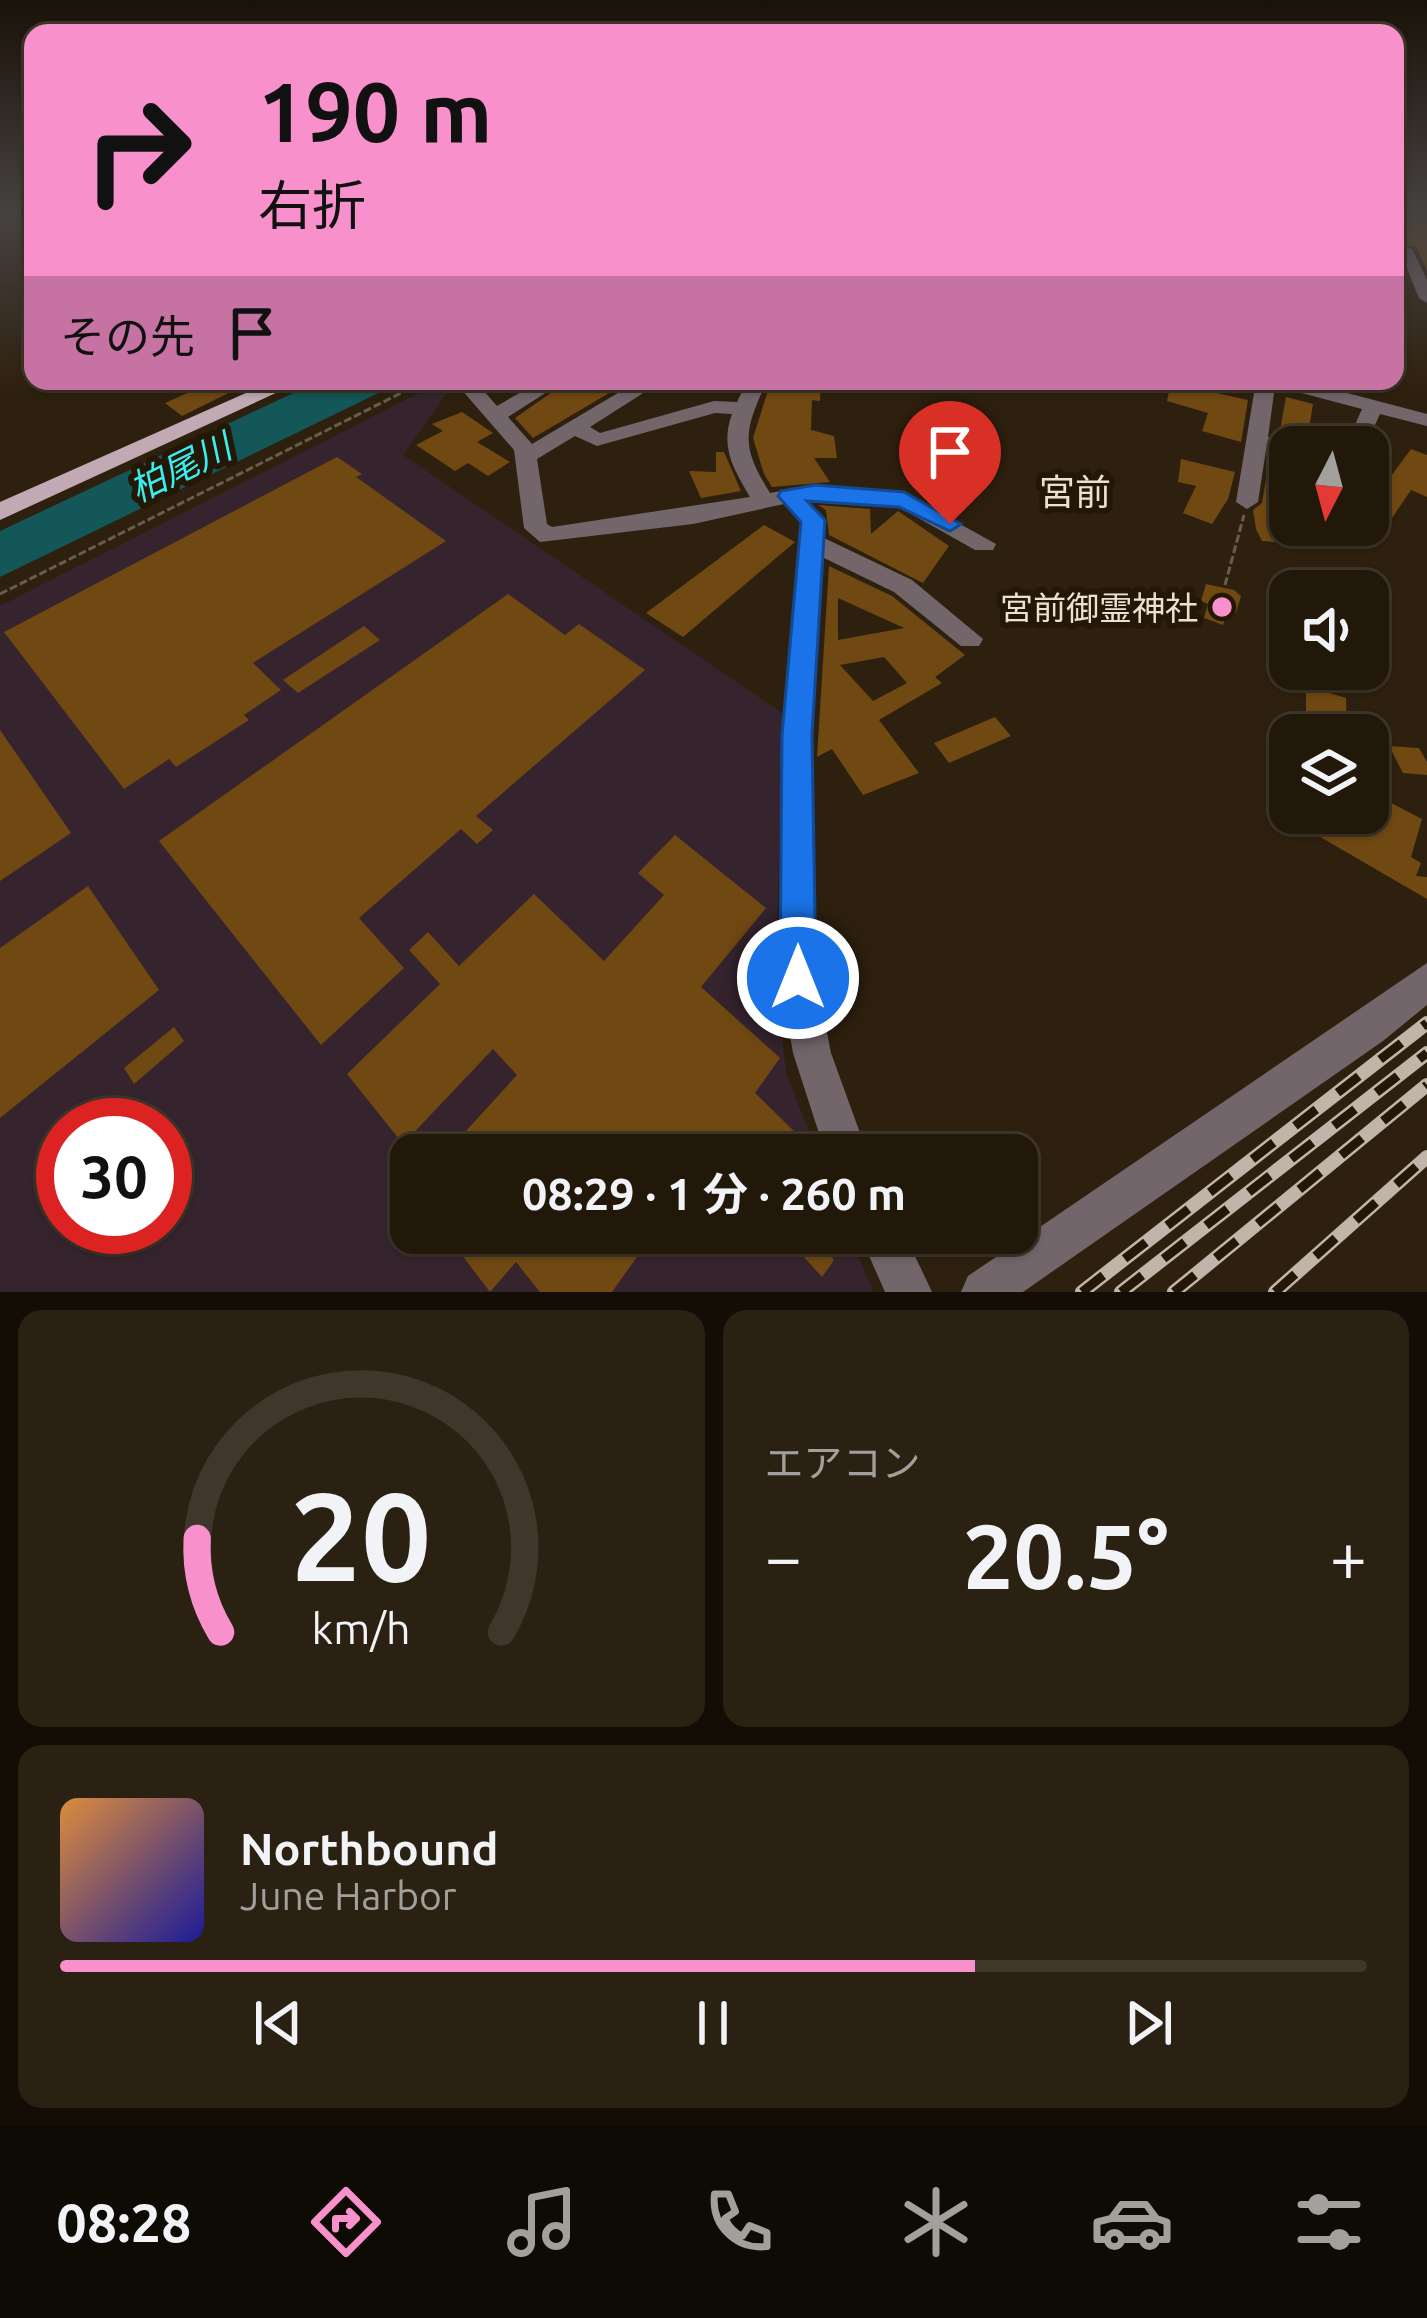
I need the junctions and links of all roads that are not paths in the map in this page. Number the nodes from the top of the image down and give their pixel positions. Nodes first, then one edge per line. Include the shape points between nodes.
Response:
1 (271, 390) edge
2 (472, 390) edge
3 (539, 390) edge
4 (637, 390) edge
5 (753, 390) edge
6 (1265, 390) edge
7 (1311, 390) edge
8 (1372, 407) junction
9 (744, 408) junction
10 (495, 416) junction
11 (1427, 419) edge
12 (1364, 426) edge
13 (575, 427) junction
14 (1257, 440) junction
15 (1269, 444) edge
16 (526, 456) junction
17 (776, 498) junction
18 (1247, 502) dead end
19 (0, 512) edge
20 (812, 542) junction
21 (984, 544) dead end
22 (970, 639) dead end
23 (1427, 981) edge
24 (840, 1134) edge
25 (890, 1254) edge
26 (909, 1292) edge
27 (984, 1292) edge

1 - 19 main road
2 - 10 street
3 - 10 street
4 - 13 street
5 - 9 street
6 - 14 street
7 - 8 street
8 - 11 street
8 - 12 street
9 - 13 street via 714,407 596,440
9 - 17 street via 733,448
10 - 16 street
13 - 16 street
14 - 15 street
14 - 18 street
16 - 17 street via 536,529 548,536
17 - 20 street via 813,520
17 - 21 street via 815,492 904,500
20 - 22 street via 903,586
20 - 24 street via 797,757 798,978
23 - 27 street
25 - 26 street

